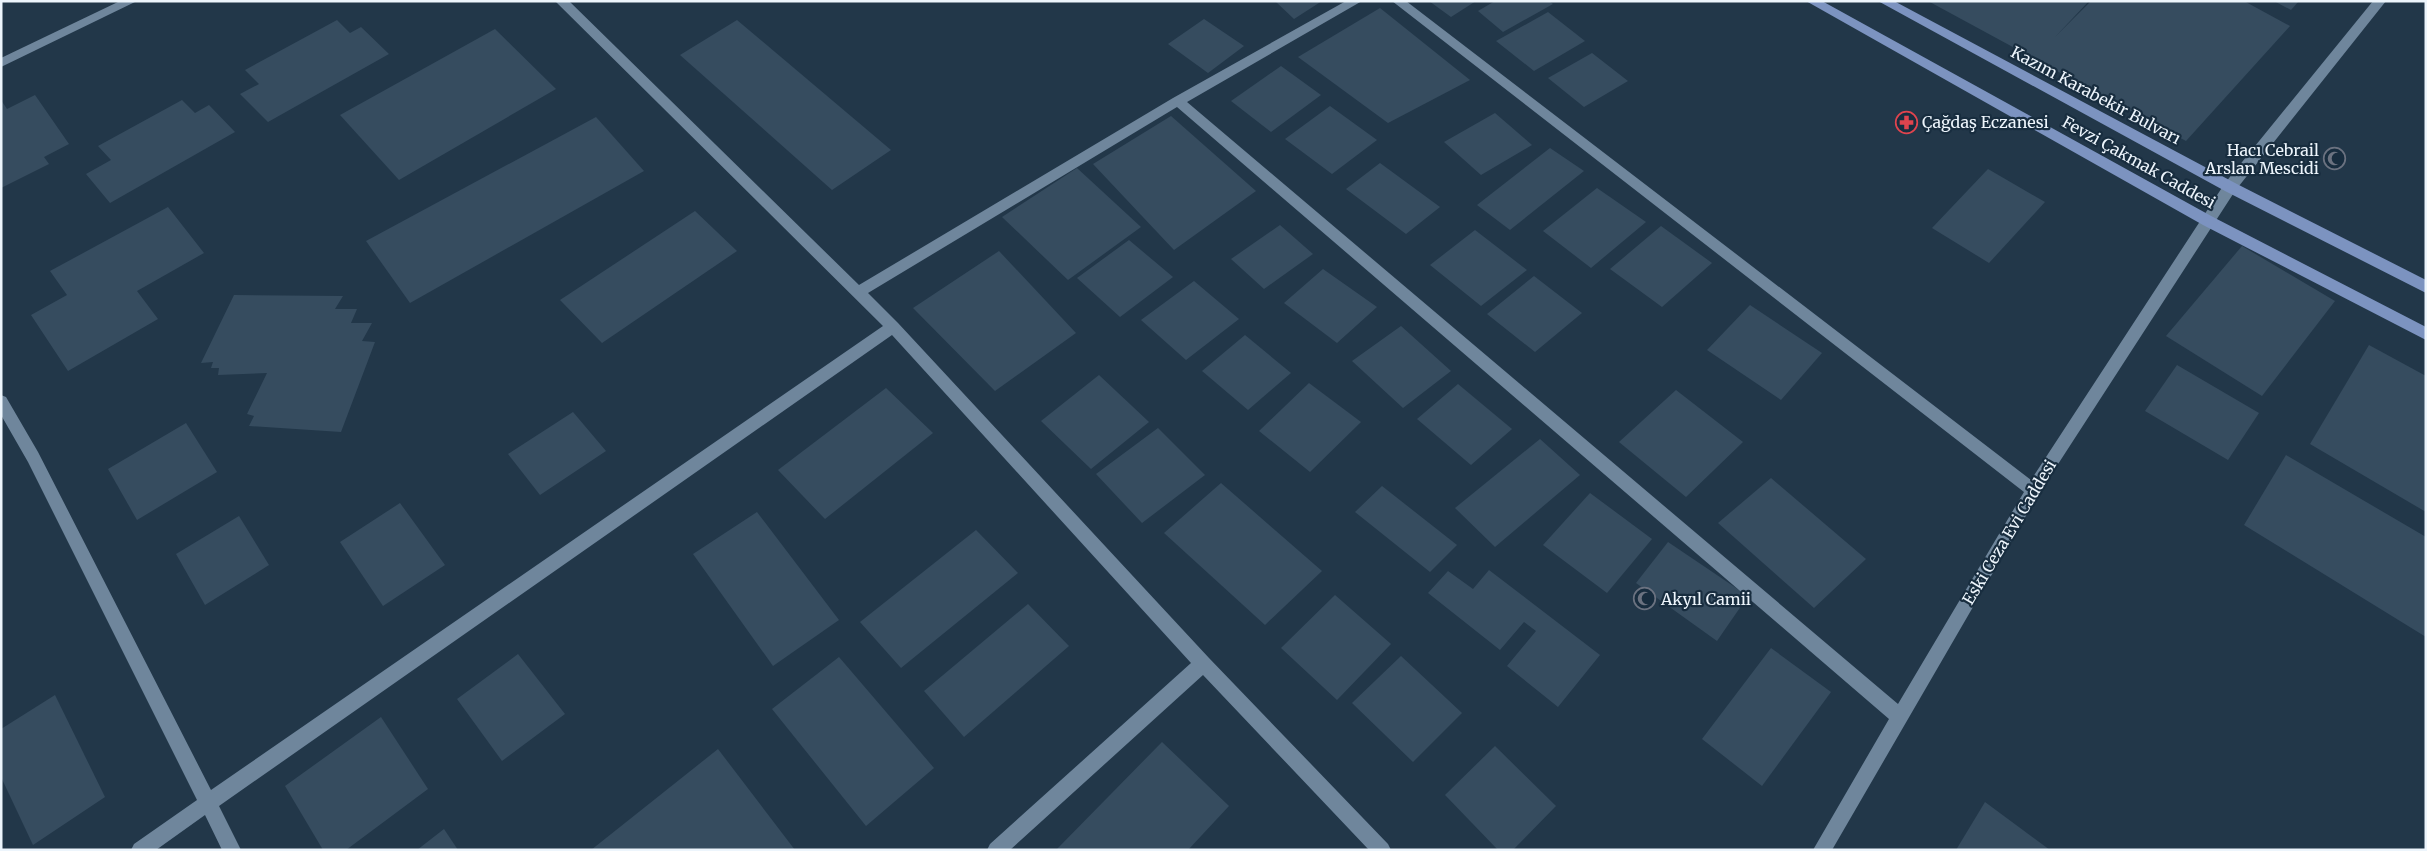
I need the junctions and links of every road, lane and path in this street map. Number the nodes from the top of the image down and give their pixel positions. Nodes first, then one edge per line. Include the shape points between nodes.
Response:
1 (101, 1) edge
2 (131, 1) edge
3 (561, 1) edge
4 (1356, 1) edge
5 (1398, 1) edge
6 (1812, 1) edge
7 (1884, 1) edge
8 (2380, 1) edge
9 (109, 12) junction
10 (1, 64) edge
11 (1178, 101) junction
12 (2230, 187) junction
13 (2208, 221) junction
14 (2426, 288) edge
15 (858, 292) junction
16 (893, 327) junction
17 (2426, 334) edge
18 (1, 401) edge
19 (2033, 490) junction
20 (1203, 664) junction
21 (1899, 716) junction
22 (210, 803) junction
23 (140, 850) edge
24 (232, 850) edge
25 (996, 850) edge
26 (1382, 850) edge
27 (1822, 850) edge

1 - 9 street
2 - 9 street
3 - 15 street
4 - 11 street
5 - 19 street
6 - 13 main road, Fevzi Çakmak Caddesi
7 - 12 main road, Kazım Karabekir Bulvarı
8 - 12 street
9 - 10 street
11 - 15 street
11 - 21 street
12 - 13 street, Eski Ceza Evi Caddesi
12 - 14 main road, Kazım Karabekir Bulvarı
13 - 17 main road, Fevzi Çakmak Caddesi
13 - 19 street, Eski Ceza Evi Caddesi
15 - 16 street
16 - 20 street
16 - 22 street
18 - 22 street via 33,457
19 - 21 street, Eski Ceza Evi Caddesi
20 - 25 street
20 - 26 street
21 - 27 street, Eski Ceza Evi Caddesi
22 - 23 street
22 - 24 street

